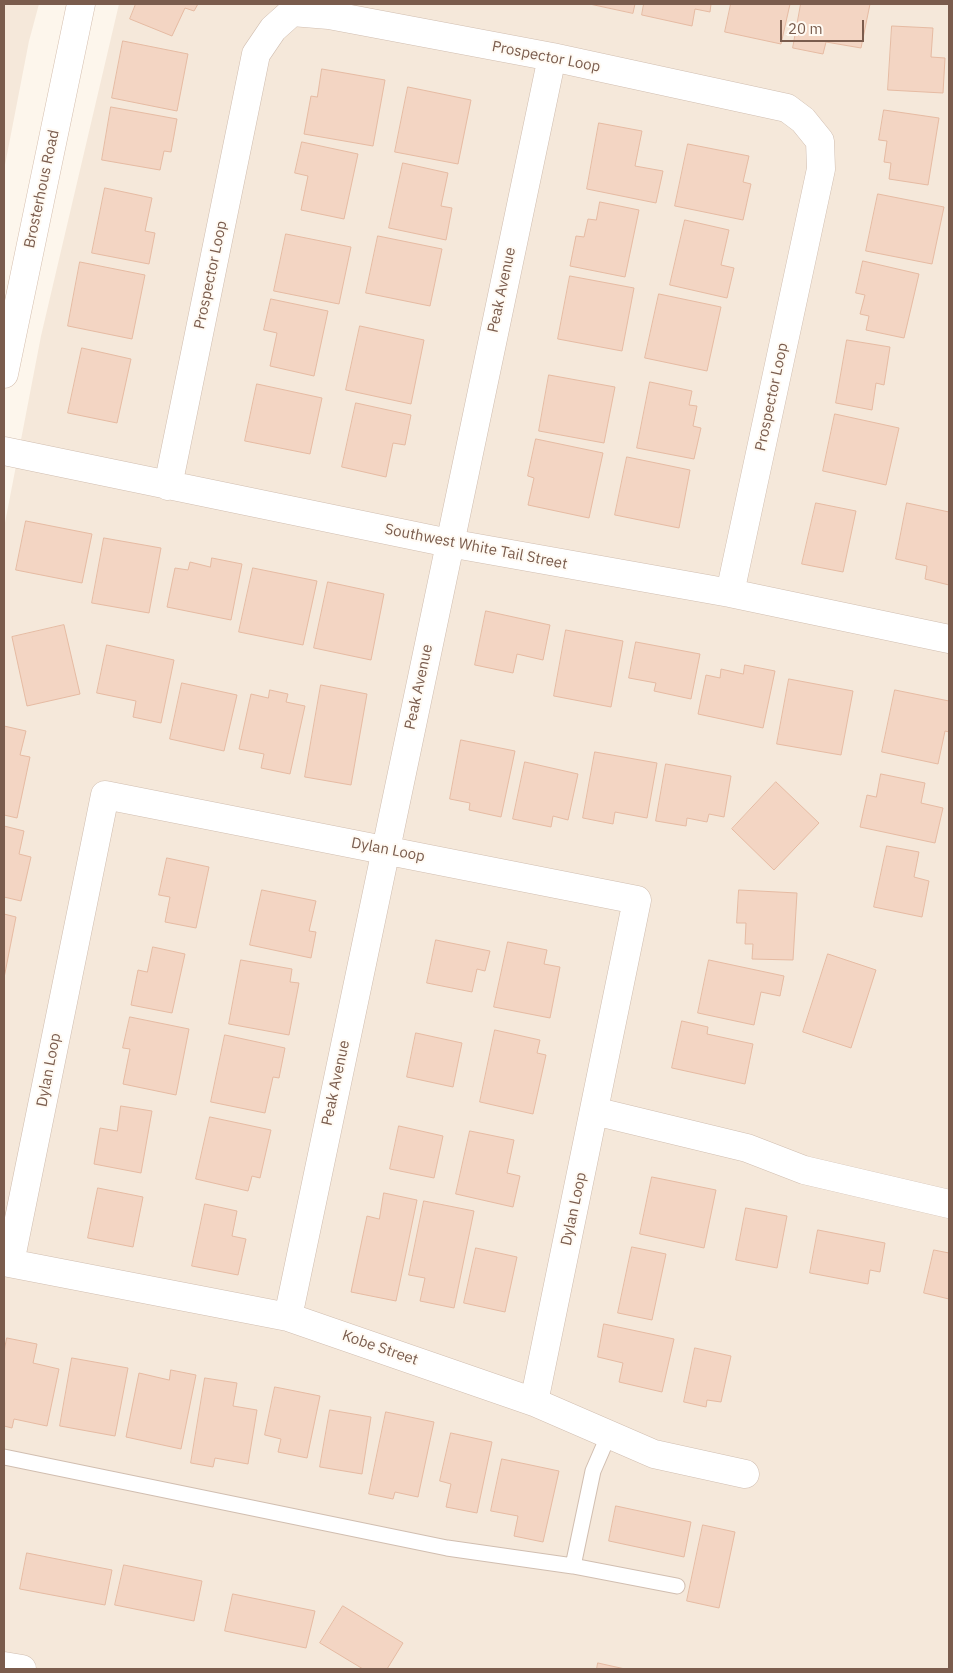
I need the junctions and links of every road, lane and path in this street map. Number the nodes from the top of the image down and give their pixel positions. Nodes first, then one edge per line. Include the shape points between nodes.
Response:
1 (81, 4) edge
2 (552, 57) junction
3 (4, 374) edge
4 (4, 451) edge
5 (168, 486) junction
6 (449, 543) junction
7 (730, 593) junction
8 (949, 639) edge
9 (385, 849) junction
10 (594, 1111) junction
11 (949, 1204) edge
12 (7, 1263) edge
13 (288, 1317) junction
14 (534, 1402) junction
15 (609, 1434) junction
16 (4, 1457) edge
17 (745, 1474) dead end
18 (573, 1566) junction
19 (677, 1586) dead end
20 (4, 1666) edge
21 (22, 1669) edge

1 - 3 street, Brosterhous Road
2 - 5 street, Prospector Loop via 329,15 292,12 273,29 256,54
2 - 6 street, Peak Avenue
2 - 7 street, Prospector Loop via 786,108 803,120 820,141 821,169
4 - 5 street, Southwest White Tail Street
5 - 6 street, Southwest White Tail Street
6 - 7 street, Southwest White Tail Street
6 - 9 street, Peak Avenue
7 - 8 street, Southwest White Tail Street
9 - 10 street, Dylan Loop via 637,900
9 - 12 street, Dylan Loop via 105,795
9 - 13 street, Peak Avenue
10 - 11 street via 747,1148 804,1170
10 - 14 street, Dylan Loop
12 - 13 street, Kobe Street
13 - 14 street, Kobe Street
14 - 15 street, Kobe Street
15 - 17 street, Kobe Street via 654,1454
15 - 18 lane via 593,1471
16 - 18 lane via 447,1548
18 - 19 lane
20 - 21 street

